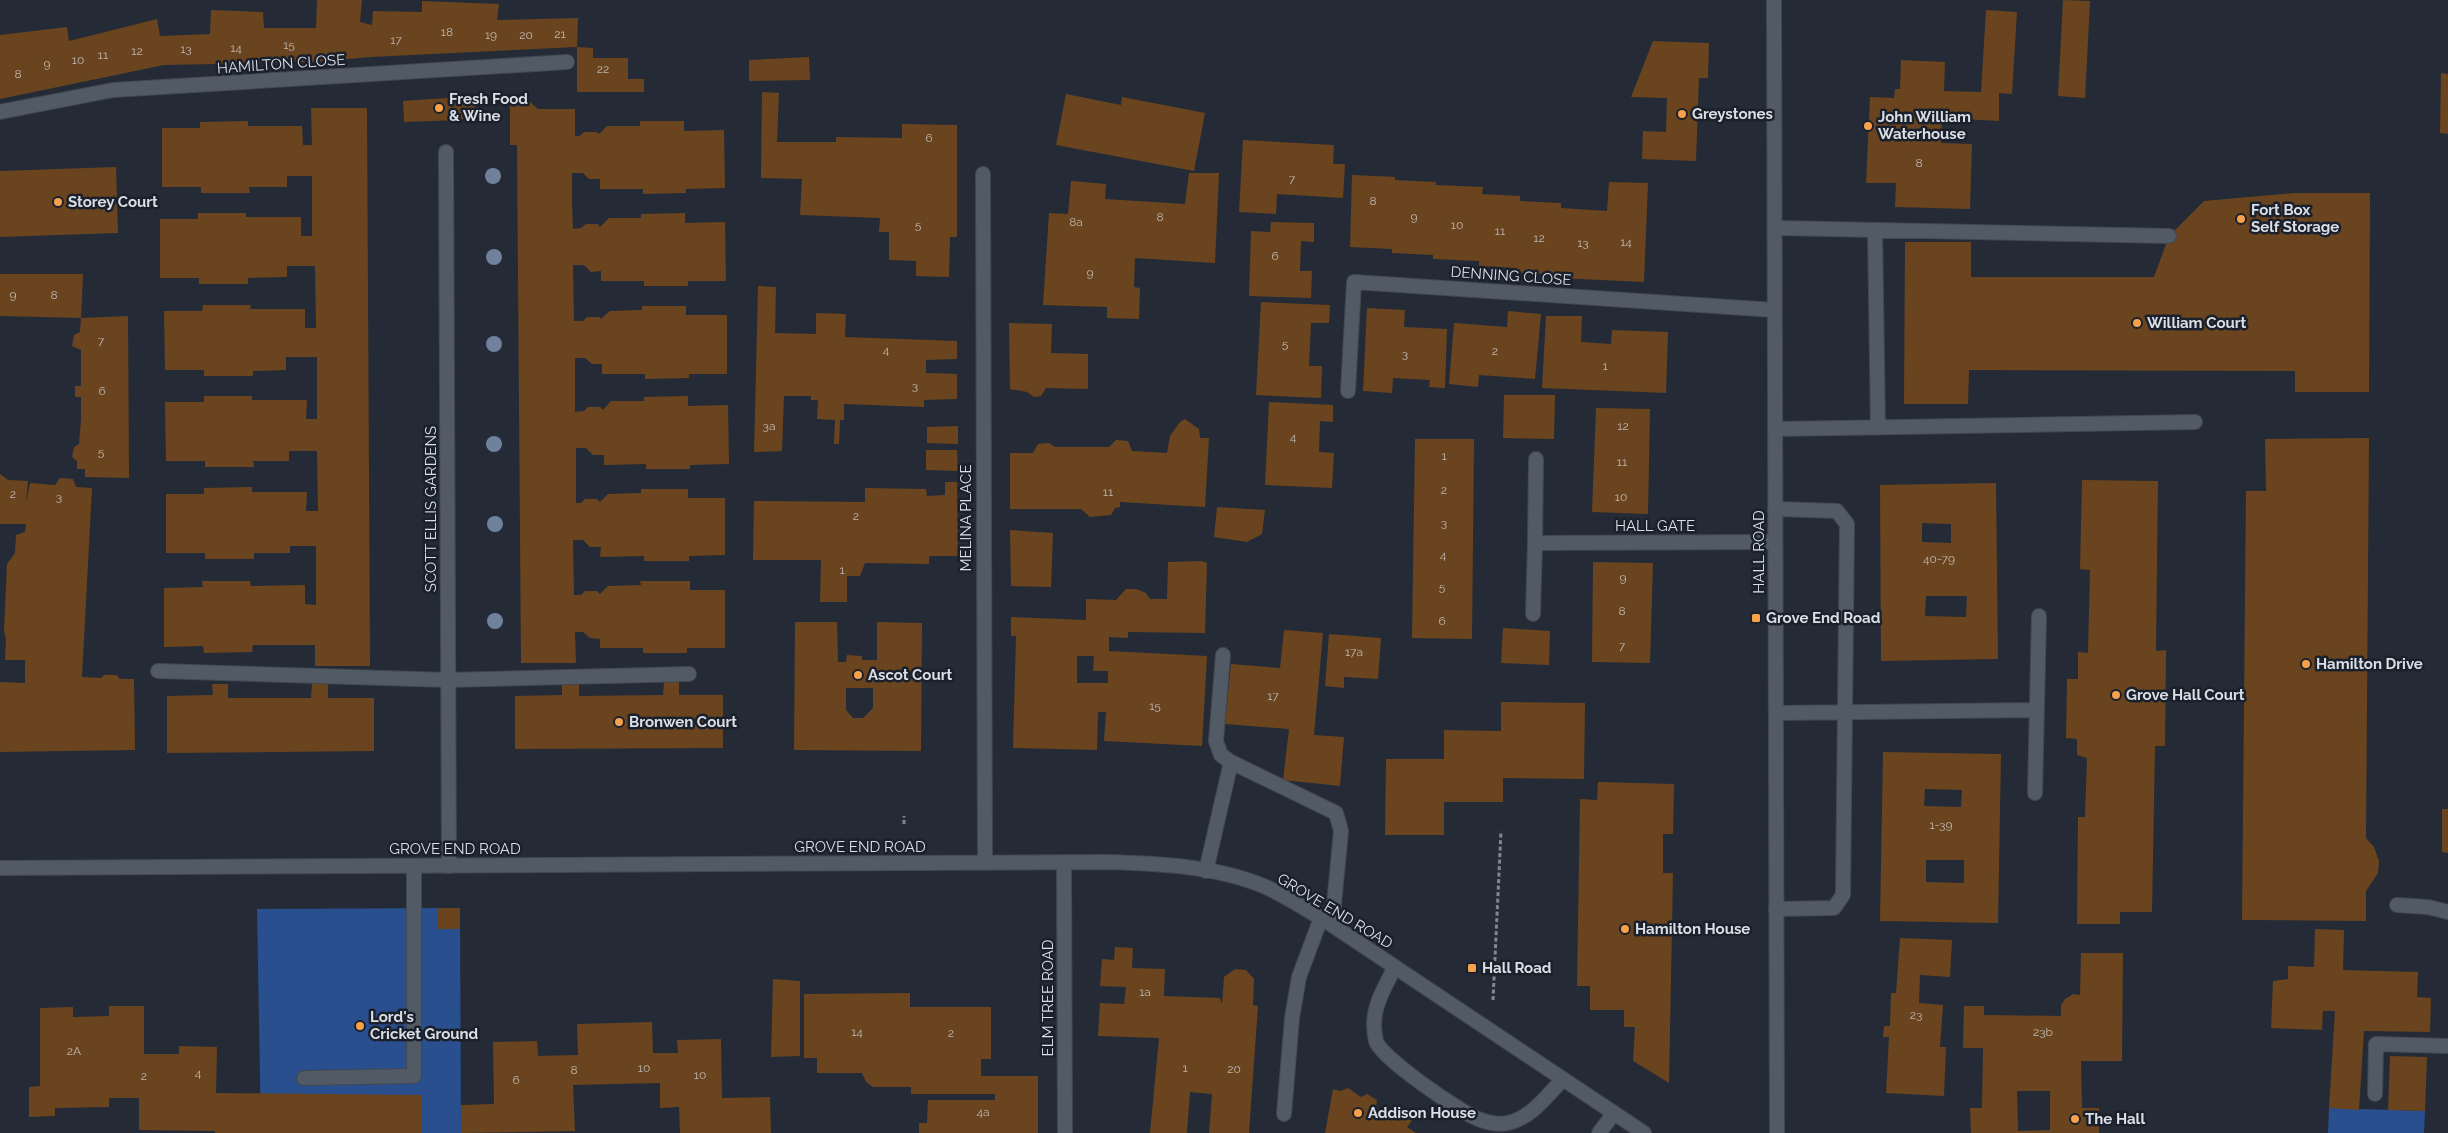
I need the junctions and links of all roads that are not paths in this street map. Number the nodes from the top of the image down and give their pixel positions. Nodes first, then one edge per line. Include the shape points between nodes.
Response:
1 (1774, 0) edge
2 (567, 62) dead end
3 (0, 112) edge
4 (446, 152) dead end
5 (983, 174) dead end
6 (1775, 228) junction
7 (1875, 230) junction
8 (2169, 236) dead end
9 (1774, 310) junction
10 (1348, 391) dead end
11 (2195, 422) dead end
12 (1878, 428) junction
13 (1775, 429) junction
14 (1536, 460) dead end
15 (1775, 509) junction
16 (1775, 542) junction
17 (1535, 543) junction
18 (1533, 614) dead end
19 (2039, 616) dead end
20 (1223, 655) dead end
21 (158, 671) dead end
22 (688, 674) dead end
23 (448, 680) junction
24 (2036, 710) junction
25 (1844, 712) junction
26 (1776, 713) junction
27 (1231, 762) junction
28 (2035, 793) dead end
29 (985, 862) junction
30 (1064, 863) junction
31 (414, 866) junction
32 (449, 866) junction
33 (0, 868) edge
34 (1206, 871) junction
35 (2397, 906) dead end
36 (1776, 909) junction
37 (2448, 912) edge
38 (1327, 922) junction
39 (1395, 967) junction
40 (2448, 1046) edge
41 (304, 1078) dead end
42 (1563, 1079) junction
43 (2375, 1094) dead end
44 (1614, 1113) junction
45 (1284, 1114) dead end
46 (1065, 1133) edge
47 (1599, 1133) edge
48 (1644, 1133) edge
49 (1777, 1133) edge

1 - 6 street, HALL ROAD
2 - 3 street, HAMILTON CLOSE via 113,90
4 - 23 street, SCOTT ELLIS GARDENS
5 - 29 street, MELINA PLACE
6 - 7 street
6 - 9 street, HALL ROAD
7 - 8 street
7 - 12 street
9 - 10 street, DENNING CLOSE via 1354,282
9 - 13 street, HALL ROAD
11 - 12 street
12 - 13 street
13 - 15 street, HALL ROAD
14 - 17 street
15 - 16 street, HALL ROAD
15 - 25 street via 1836,510 1847,524
16 - 17 street, HALL GATE
16 - 26 street, HALL ROAD
17 - 18 street
19 - 24 street
20 - 27 street via 1216,741 1221,755
21 - 23 street
22 - 23 street
23 - 32 street, SCOTT ELLIS GARDENS
24 - 25 street
24 - 28 street
25 - 26 street
25 - 36 street via 1843,895 1834,908
26 - 36 street, HALL ROAD
27 - 34 street
27 - 38 street via 1336,813 1341,831
29 - 30 street, GROVE END ROAD
29 - 32 street, GROVE END ROAD
30 - 34 street, GROVE END ROAD via 1161,863
30 - 46 street, ELM TREE ROAD
31 - 32 street, GROVE END ROAD
31 - 33 street, GROVE END ROAD
31 - 41 street via 414,1076
34 - 38 street, GROVE END ROAD via 1264,886
35 - 37 street via 2428,907
36 - 49 street, HALL ROAD
38 - 39 street, GROVE END ROAD
38 - 45 street via 1299,977
39 - 42 street, GROVE END ROAD
39 - 42 street via 1377,1001 1372,1021 1377,1044 1405,1070 1445,1099 1477,1118 1508,1123 1538,1106
40 - 43 street via 2376,1044
42 - 44 street, GROVE END ROAD
44 - 47 street
44 - 48 street, GROVE END ROAD

